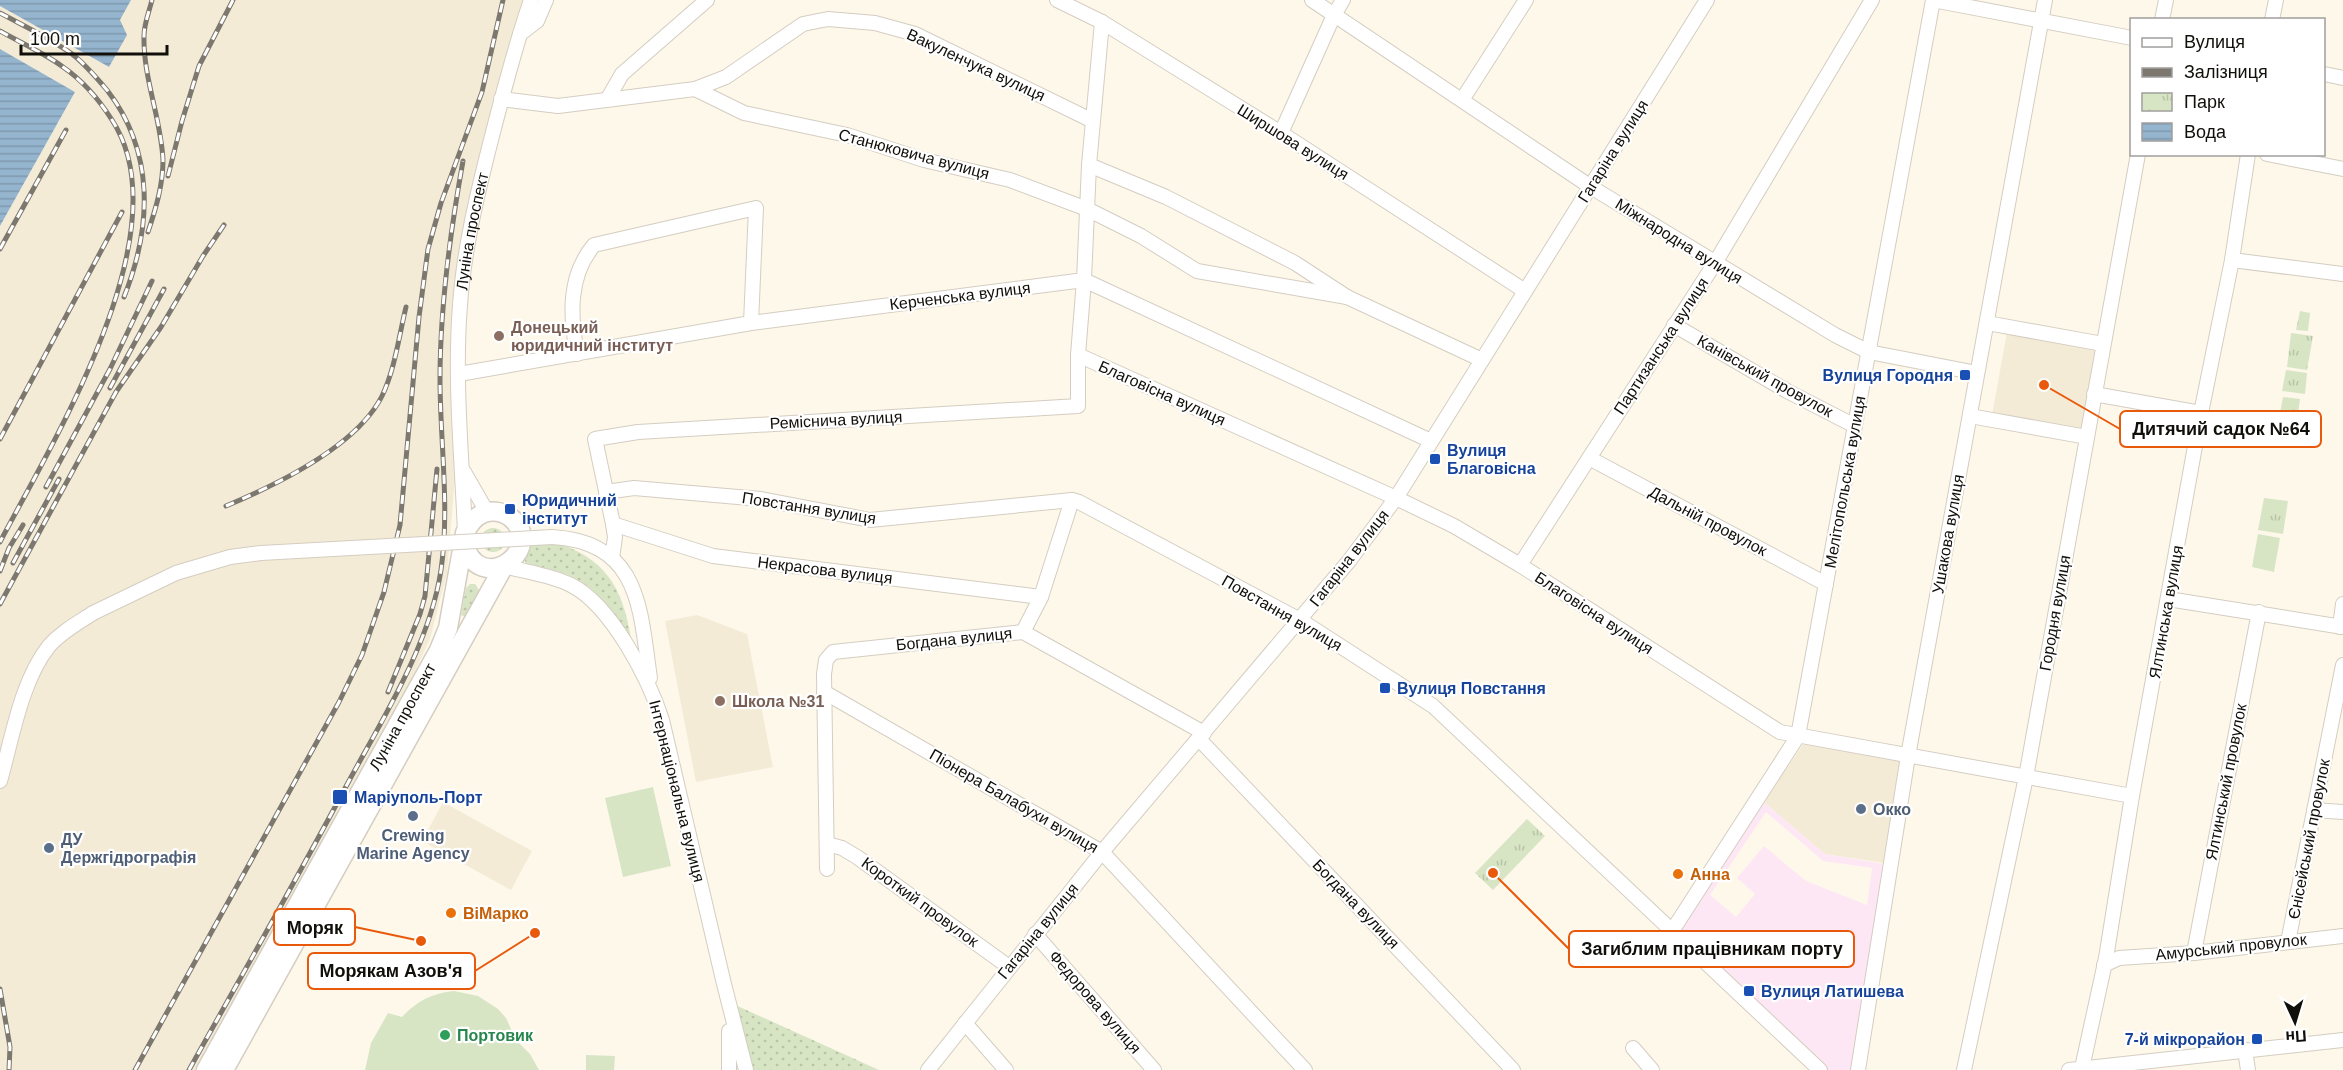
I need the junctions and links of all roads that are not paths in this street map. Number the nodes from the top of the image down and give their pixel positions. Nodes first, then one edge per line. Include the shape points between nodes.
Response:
1 (531, 0) edge
2 (546, 0) edge
3 (707, 0) edge
4 (1056, 0) edge
5 (1312, 0) edge
6 (1343, 0) edge
7 (1526, 0) edge
8 (1707, 0) edge
9 (1872, 0) edge
10 (1933, 0) edge
11 (2045, 0) edge
12 (2166, 0) edge
13 (2276, 0) edge
14 (1334, 15) junction
15 (2162, 18) edge
16 (2272, 18) edge
17 (2041, 21) junction
18 (1102, 22) junction
19 (520, 34) junction
20 (2130, 38) edge
21 (2325, 74) edge
22 (2343, 78) edge
23 (695, 89) junction
24 (501, 99) junction
25 (607, 100) junction
26 (1462, 100) junction
27 (1093, 121) junction
28 (1281, 133) junction
29 (2138, 156) edge
30 (2248, 156) edge
31 (2277, 156) edge
32 (1089, 165) junction
33 (2343, 169) edge
34 (1591, 187) junction
35 (1087, 209) junction
36 (2232, 260) junction
37 (1715, 263) junction
38 (2343, 274) edge
39 (1084, 280) junction
40 (1526, 291) junction
41 (1347, 297) junction
42 (751, 323) junction
43 (1986, 324) junction
44 (1674, 325) junction
45 (2103, 344) junction
46 (1869, 352) junction
47 (577, 354) junction
48 (1078, 356) junction
49 (1482, 360) junction
50 (1977, 373) junction
51 (459, 374) junction
52 (2094, 394) junction
53 (2201, 413) junction
54 (1970, 416) junction
55 (1855, 426) junction
56 (2087, 436) junction
57 (1431, 441) junction
58 (1589, 458) junction
59 (463, 470) junction
60 (606, 492) junction
61 (1396, 498) junction
62 (1072, 500) junction
63 (487, 512) junction
64 (613, 524) junction
65 (552, 537) junction
66 (465, 538) junction
67 (518, 553) junction
68 (612, 558) junction
69 (1520, 565) junction
70 (504, 566) junction
71 (527, 572) junction
72 (1826, 584) junction
73 (1041, 597) junction
74 (2168, 599) junction
75 (2343, 604) edge
76 (2259, 612) junction
77 (1300, 620) junction
78 (2342, 627) edge
79 (1023, 632) junction
80 (2343, 665) edge
81 (641, 668) junction
82 (653, 692) junction
83 (824, 692) junction
84 (1202, 736) junction
85 (1798, 736) junction
86 (1908, 756) junction
87 (2025, 777) junction
88 (0, 781) edge
89 (2132, 796) junction
90 (2314, 810) junction
91 (2343, 812) edge
92 (827, 844) junction
93 (1102, 852) junction
94 (827, 869) dead end
95 (1672, 931) junction
96 (1035, 934) junction
97 (2343, 936) edge
98 (2288, 942) junction
99 (2108, 948) junction
100 (2194, 952) junction
101 (2119, 958) junction
102 (2104, 965) junction
103 (1009, 967) junction
104 (724, 984) junction
105 (965, 1023) junction
106 (2343, 1040) edge
107 (1633, 1048) dead end
108 (2245, 1050) junction
109 (206, 1070) edge
110 (224, 1070) edge
111 (729, 1070) edge
112 (746, 1070) edge
113 (928, 1070) edge
114 (1006, 1070) edge
115 (1154, 1070) edge
116 (1305, 1070) edge
117 (1513, 1070) edge
118 (1652, 1070) edge
119 (1820, 1070) edge
120 (1858, 1070) edge
121 (1964, 1070) edge
122 (2073, 1070) edge
123 (2248, 1070) edge

1 - 19 street, Луніна проспект
2 - 19 street via 537,21
3 - 25 street via 622,74
4 - 18 street, Ширшова вулиця
5 - 14 street, Міжнародна вулиця
6 - 14 street
7 - 26 street
8 - 34 street, Гагаріна вулиця
9 - 37 street, Партизанська вулиця
10 - 17 street
10 - 46 street, Мелітопольська вулиця
11 - 17 street, Ушакова вулиця
12 - 15 street
13 - 16 street
14 - 26 street, Міжнародна вулиця
14 - 28 street
17 - 20 street
17 - 43 street, Ушакова вулиця
18 - 27 street
18 - 28 street, Ширшова вулиця
19 - 24 street, Луніна проспект
21 - 22 street
23 - 25 street
23 - 27 street, Вакуленчука вулиця via 726,78 803,24 840,20 875,23 915,34
23 - 35 street, Станюковича вулиця via 744,113 847,135 924,160 1010,180
24 - 25 street via 558,106
24 - 51 street, Луніна проспект via 474,204 465,258
26 - 34 street, Міжнародна вулиця
27 - 32 street
28 - 40 street, Ширшова вулиця
29 - 45 street, Городня вулиця
30 - 36 street, Ялтинська вулиця
31 - 33 street
32 - 35 street
32 - 41 street, Станюковича вулиця via 1166,197 1295,263
34 - 37 street, Міжнародна вулиця
34 - 40 street, Гагаріна вулиця
35 - 39 street
35 - 41 street, Станюковича вулиця via 1197,271
36 - 38 street
36 - 53 street, Ялтинська вулиця
37 - 44 street, Партизанська вулиця
37 - 46 street, Міжнародна вулиця
39 - 42 street, Керченська вулиця
39 - 48 street
39 - 57 street
40 - 49 street, Гагаріна вулиця
41 - 49 street, Станюковича вулиця
42 - 47 street, Керченська вулиця
42 - 47 street via 756,208 594,245 574,286
43 - 45 street
43 - 50 street, Ушакова вулиця
44 - 55 street, Канівський провулок
44 - 58 street, Партизанська вулиця
45 - 52 street, Городня вулиця
46 - 50 street, Міжнародна вулиця
46 - 55 street, Мелітопольська вулиця
47 - 51 street, Керченська вулиця
48 - 60 street, Реміснича вулиця via 1078,406 638,432 594,439
48 - 61 street, Благовісна вулиця
49 - 57 street, Гагаріна вулиця
50 - 54 street, Ушакова вулиця
51 - 59 street, Луніна проспект
52 - 53 street
52 - 56 street, Городня вулиця
53 - 74 street, Ялтинська вулиця
54 - 56 street
54 - 86 street, Ушакова вулиця
55 - 72 street, Мелітопольська вулиця
56 - 87 street, Городня вулиця
57 - 61 street, Гагаріна вулиця
58 - 69 street, Партизанська вулиця
58 - 72 street, Дальній провулок
59 - 63 street, Луніна проспект
59 - 66 street, Луніна проспект
60 - 62 street, Повстання вулиця via 634,488 761,499 870,520
60 - 64 street
61 - 69 street, Благовісна вулиця
61 - 77 street, Гагаріна вулиця
62 - 73 street
62 - 77 street, Повстання вулиця
63 - 66 main road via 470,523
63 - 67 main road via 498,512 513,520 521,536
64 - 68 street
64 - 73 street, Некрасова вулиця via 713,556
65 - 68 street via 584,542
65 - 81 street via 594,555 621,583 631,606
65 - 88 street, bridge via 261,553 230,557 176,573 93,613 60,635 40,658 26,690
66 - 70 main road via 467,551 478,564 487,568
66 - 109 main road, Луніна проспект via 448,627 439,650
67 - 70 main road
67 - 71 street
68 - 82 street via 636,592
69 - 85 street, Благовісна вулиця via 1780,732
70 - 71 street, Інтернаціональна вулиця
70 - 110 main road, Луніна проспект
71 - 81 street, Інтернаціональна вулиця via 568,584 588,597
72 - 85 street, Мелітопольська вулиця
73 - 79 street
74 - 76 street
74 - 89 street, Ялтинська вулиця
75 - 78 street
76 - 78 street
76 - 100 street, Ялтинський провулок
77 - 84 street, Гагаріна вулиця
77 - 95 street, Повстання вулиця via 1433,706
79 - 83 street, Богдана вулиця via 833,652 826,660
79 - 84 street, Богдана вулиця
80 - 90 street, Єнісейський провулок
81 - 82 street, Інтернаціональна вулиця
82 - 104 street, Інтернаціональна вулиця
83 - 92 street
83 - 93 street, Піонера Балабухи вулиця
84 - 93 street, Гагаріна вулиця
84 - 117 street, Богдана вулиця
85 - 86 street, Благовісна вулиця
85 - 95 street, Мелітопольська вулиця
86 - 87 street, Благовісна вулиця
86 - 120 street, Ушакова вулиця
87 - 89 street, Благовісна вулиця
87 - 121 street, Городня вулиця
89 - 99 street, Ялтинська вулиця
90 - 91 street
90 - 98 street, Єнісейський провулок
92 - 94 street
92 - 103 street, Короткий провулок via 858,856
93 - 96 street, Гагаріна вулиця
93 - 116 street, Піонера Балабухи вулиця
95 - 119 street, Повстання вулиця
96 - 103 street, Гагаріна вулиця
96 - 115 street, Федорова вулиця
97 - 98 street, Амурський провулок
98 - 100 street, Амурський провулок
99 - 101 street
99 - 102 street, Ялтинська вулиця
100 - 101 street, Амурський провулок
101 - 102 street, Амурський провулок
102 - 122 street, Ялтинська вулиця
103 - 105 street, Гагаріна вулиця
104 - 111 street
104 - 112 street
105 - 113 street, Гагаріна вулиця
105 - 114 street
106 - 108 street
107 - 118 street
108 - 122 street
108 - 123 street

